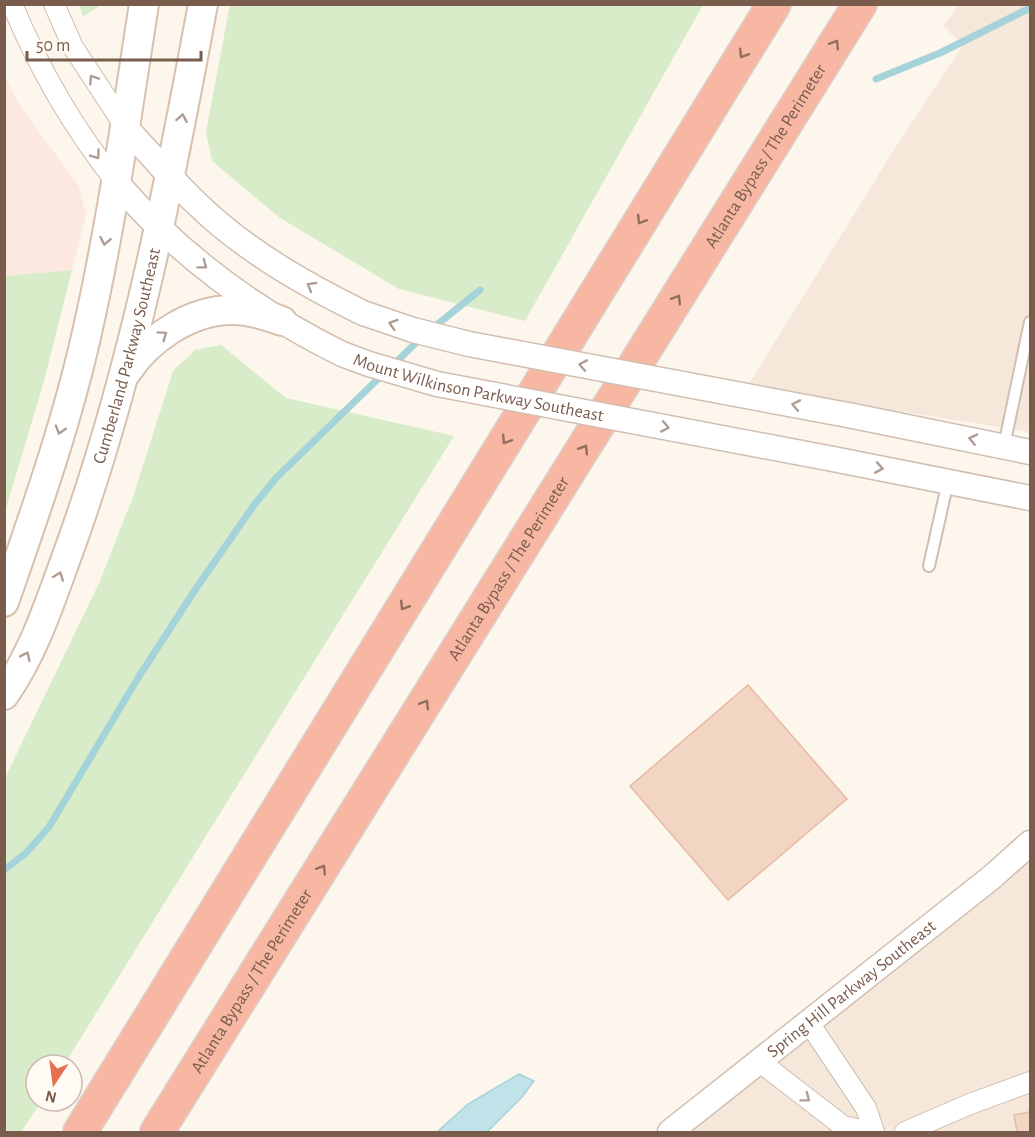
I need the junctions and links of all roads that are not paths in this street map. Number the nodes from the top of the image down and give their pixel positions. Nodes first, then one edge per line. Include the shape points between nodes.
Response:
1 (12, 4) edge
2 (54, 4) edge
3 (144, 4) edge
4 (203, 4) edge
5 (774, 4) edge
6 (860, 4) edge
7 (126, 128) junction
8 (170, 175) junction
9 (117, 183) junction
10 (158, 228) junction
11 (282, 321) junction
12 (1030, 322) edge
13 (123, 377) junction
14 (1004, 446) junction
15 (1030, 452) edge
16 (948, 481) junction
17 (1030, 498) edge
18 (929, 566) dead end
19 (4, 602) edge
20 (4, 695) edge
21 (1030, 843) edge
22 (809, 1023) junction
23 (760, 1062) junction
24 (1030, 1082) edge
25 (81, 1132) edge
26 (157, 1132) edge
27 (670, 1132) edge
28 (872, 1132) edge
29 (905, 1132) edge

1 -> 9 street, Mount Wilkinson Parkway Southeast via 54,90
7 -> 2 street via 73,47
3 - 7 main road
8 -> 4 main road, Cumberland Parkway Southeast
5 -> 25 highway
26 -> 6 highway, Atlanta Bypass / The Perimeter
7 - 8 street
7 - 9 main road
8 - 10 main road, Cumberland Parkway Southeast
14 -> 8 street, bridge via 413,330 363,313 262,256 194,202
9 - 10 street, Mount Wilkinson Parkway Southeast
9 -> 19 main road via 88,329
10 -> 11 street, Mount Wilkinson Parkway Southeast via 186,254
10 - 13 main road, Cumberland Parkway Southeast
13 -> 11 main road via 153,342 191,319 231,310
11 -> 16 street, Mount Wilkinson Parkway Southeast, bridge via 342,354 437,384
12 - 14 lane
20 -> 13 main road, Cumberland Parkway Southeast via 28,651 63,566
14 - 15 street
16 - 17 street, Mount Wilkinson Parkway Southeast
16 - 18 lane
21 - 22 street, Spring Hill Parkway Southeast
22 - 23 street, Spring Hill Parkway Southeast
22 - 28 street via 867,1108
23 - 27 street, Spring Hill Parkway Southeast
23 -> 28 street via 843,1126
24 - 29 street

